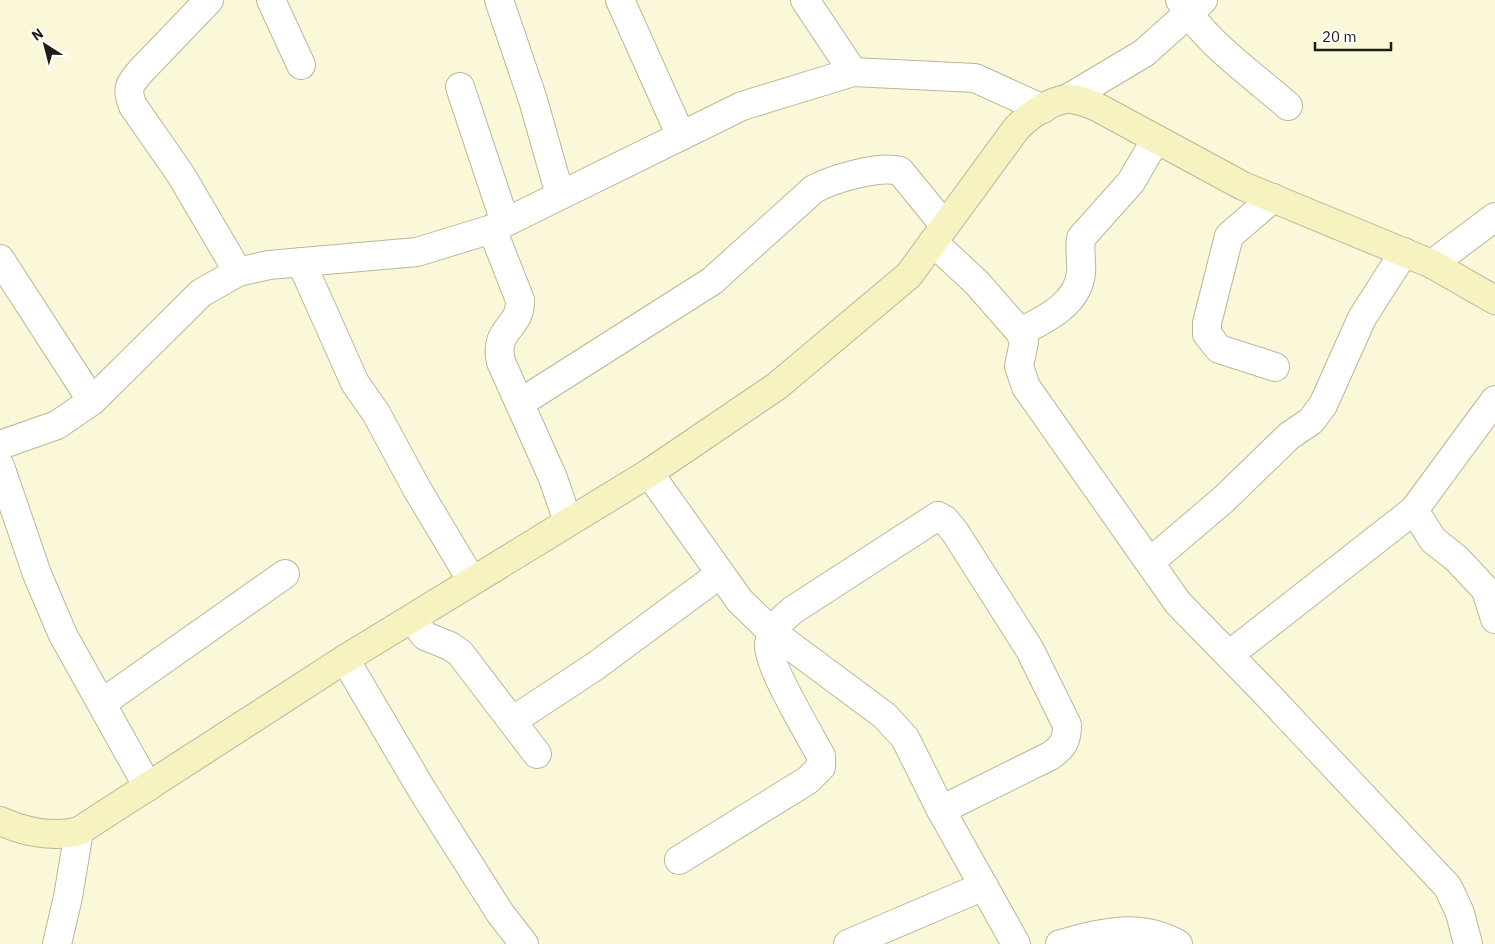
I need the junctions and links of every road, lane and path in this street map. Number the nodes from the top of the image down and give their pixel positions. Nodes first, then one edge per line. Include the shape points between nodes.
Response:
1 (209, 0) edge
2 (271, 0) edge
3 (499, 0) edge
4 (620, 0) edge
5 (805, 0) edge
6 (1190, 5) edge
7 (300, 65) dead end
8 (853, 72) junction
9 (460, 87) dead end
10 (1055, 104) junction
11 (1288, 106) dead end
12 (681, 136) junction
13 (1156, 139) junction
14 (560, 195) junction
15 (1273, 198) junction
16 (1495, 217) edge
17 (498, 226) junction
18 (939, 234) junction
19 (1404, 252) junction
20 (0, 259) edge
21 (301, 262) junction
22 (1432, 264) junction
23 (238, 272) junction
24 (1495, 300) edge
25 (1020, 332) junction
26 (1274, 367) dead end
27 (1495, 400) edge
28 (92, 401) junction
29 (520, 404) junction
30 (0, 446) edge
31 (0, 466) edge
32 (649, 473) junction
33 (1414, 510) junction
34 (568, 522) junction
35 (1150, 562) junction
36 (286, 574) dead end
37 (720, 574) junction
38 (472, 582) junction
39 (412, 619) junction
40 (1495, 620) edge
41 (772, 632) junction
42 (1229, 655) junction
43 (345, 659) junction
44 (102, 703) junction
45 (512, 721) junction
46 (537, 754) dead end
47 (148, 787) junction
48 (941, 810) junction
49 (0, 821) edge
50 (79, 831) junction
51 (679, 860) dead end
52 (984, 886) junction
53 (57, 944) edge
54 (524, 944) edge
55 (848, 944) edge
56 (1016, 944) edge
57 (1060, 944) edge
58 (1178, 944) edge
59 (1468, 944) edge

1 - 23 street via 131,82 128,94
2 - 7 street
3 - 14 street via 533,100
4 - 12 street
5 - 8 street
6 - 10 street via 1144,53
6 - 11 street via 1232,58
8 - 10 street via 974,78
8 - 12 street via 760,99
9 - 17 street
10 - 13 street via 1083,101
10 - 18 street via 1028,117 1016,129
12 - 14 street
13 - 15 street via 1243,186
13 - 25 street via 1131,182 1081,238 1081,274 1074,292 1056,313
14 - 17 street
15 - 19 street
15 - 26 street via 1229,236 1207,322 1207,334 1219,349
16 - 22 street
17 - 21 street via 417,252
17 - 29 street via 521,310 500,339 498,348
18 - 25 street
18 - 29 street via 900,171 890,168 826,183 814,189 697,292
18 - 32 street via 909,275 777,386
19 - 22 street
19 - 35 street via 1362,318 1323,405 1311,421 1288,436 1224,499
20 - 28 street
21 - 23 street
21 - 38 street via 355,383 376,413
22 - 24 street
23 - 28 street via 201,293
25 - 35 street via 1024,342 1019,366 1026,388
27 - 33 street
28 - 30 street via 56,425
29 - 34 street via 553,478
31 - 44 street via 37,574 63,635
32 - 34 street
32 - 37 street
33 - 40 street via 1433,540 1457,559 1486,590
33 - 42 street
34 - 38 street
35 - 42 street via 1178,603
36 - 44 street
37 - 41 street via 740,601
37 - 45 street via 594,667
38 - 39 street
39 - 43 street
39 - 45 street via 425,636 460,653
41 - 48 street via 895,726 905,738
41 - 48 street via 793,610 928,520 938,516 945,520 1030,650 1067,726 1067,738 1061,748 1050,756
41 - 51 street via 768,646 773,664 821,756 822,766 808,780
42 - 59 street via 1448,887 1460,913
43 - 47 street
43 - 54 street via 422,790 495,905
44 - 47 street
45 - 46 street
47 - 50 street
48 - 52 street
49 - 50 street via 57,835
50 - 53 street
52 - 55 street
52 - 56 street
57 - 58 street via 1099,934 1145,931

